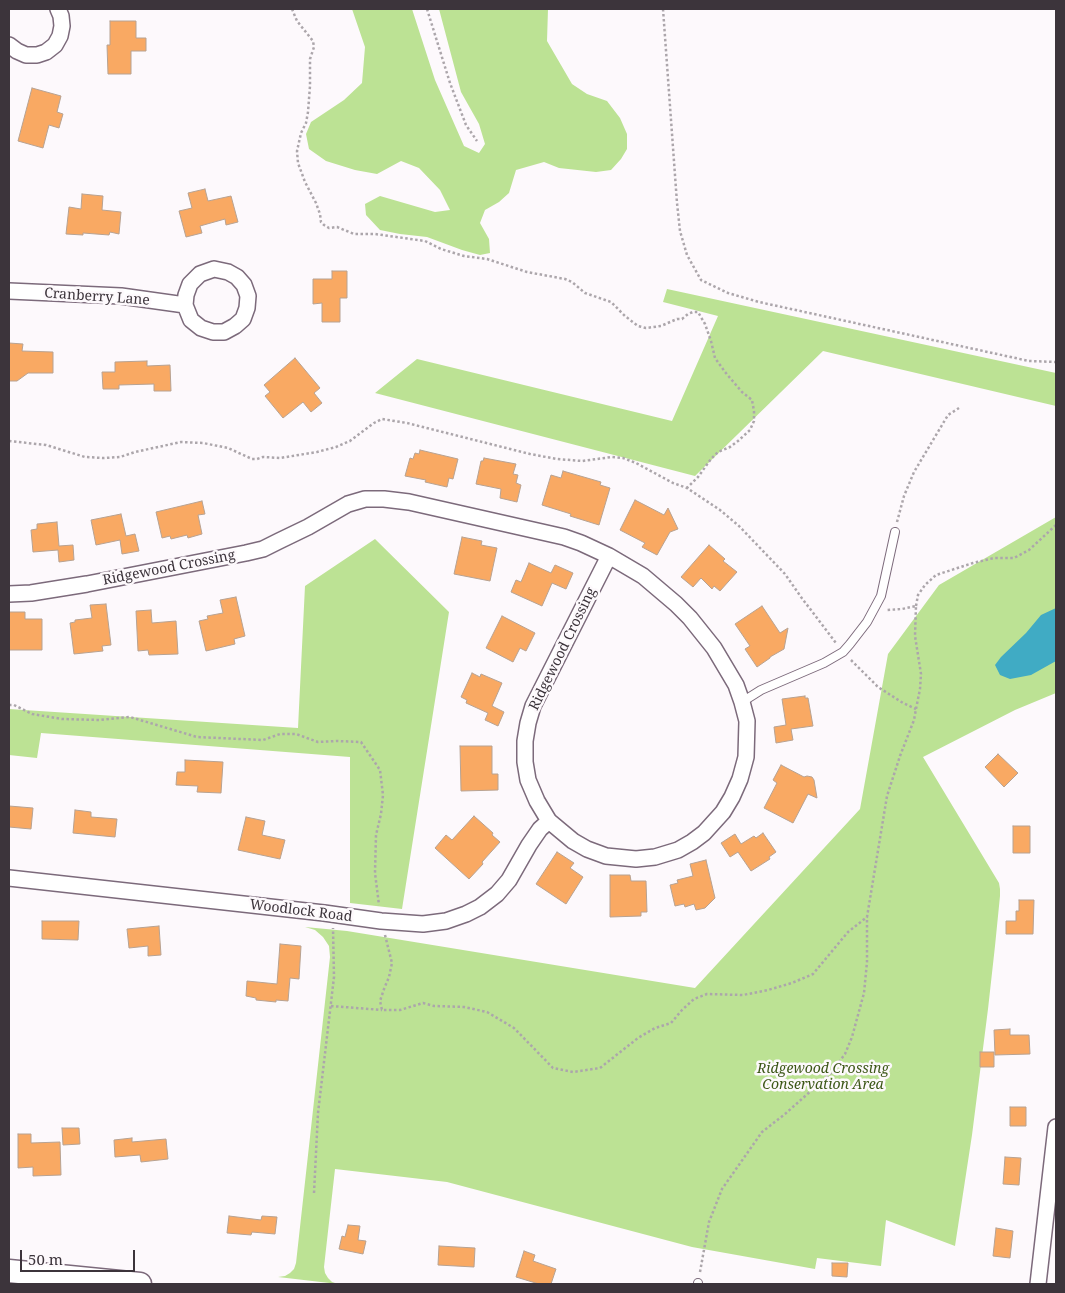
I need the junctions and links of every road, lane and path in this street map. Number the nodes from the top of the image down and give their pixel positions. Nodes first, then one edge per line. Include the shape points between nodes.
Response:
1 (58, 9) edge
2 (292, 9) edge
3 (427, 9) edge
4 (663, 9) edge
5 (9, 45) edge
6 (477, 141) dead end
7 (9, 292) edge
8 (185, 305) junction
9 (1056, 362) edge
10 (959, 408) dead end
11 (9, 441) edge
12 (687, 488) junction
13 (1056, 525) edge
14 (895, 532) joint
15 (609, 556) junction
16 (9, 594) edge
17 (916, 606) junction
18 (875, 608) junction
19 (843, 652) junction
20 (742, 702) junction
21 (9, 704) edge
22 (916, 709) junction
23 (550, 821) junction
24 (9, 878) edge
25 (333, 914) junction
26 (867, 917) junction
27 (381, 921) junction
28 (331, 1006) junction
29 (382, 1010) junction
30 (1056, 1127) edge
31 (314, 1193) dead end
32 (9, 1270) edge
33 (101, 1282) edge
34 (140, 1284) edge
35 (698, 1284) edge
36 (1038, 1284) edge

1 - 5 street via 62,26 60,36 46,52 26,55
2 - 12 path via 314,47 310,58 308,112 300,133 298,164 324,225 354,234 426,242 464,256 488,259 572,282 585,293 611,302 638,326 646,328 698,312 715,358 752,400 754,421 750,430 711,459
3 - 6 path via 450,83 466,125
4 - 9 path via 676,203 687,255 701,280 759,302 1029,361
7 - 8 street, Cranberry Lane via 121,296
8 - 8 street via 190,284 200,274 214,270 237,277 248,296 248,308 243,319 224,332 201,328 191,320
10 - 14 path via 948,415 914,472
11 - 12 path via 46,445 104,458 181,442 228,448 252,459 280,458 336,447 382,418 557,459 622,458
12 - 19 path via 720,510 759,546 785,574
13 - 17 path via 1030,550 1014,558 994,558 936,575 918,595
14 - 18 lane via 881,596
15 - 16 street, Ridgewood Crossing via 564,537 409,502 365,499 348,504 263,549 87,584
15 - 20 street, Ridgewood Crossing via 643,576 690,618 714,648
15 - 23 street, Ridgewood Crossing via 528,723 525,741 528,780 536,801
17 - 18 path
17 - 22 path via 915,636 921,674
18 - 19 lane
19 - 20 lane
19 - 22 path via 878,687
20 - 23 street, Ridgewood Crossing via 747,740 740,779 723,812 692,842 655,857 606,856 580,845
21 - 27 path via 32,714 62,719 130,717 196,737 263,740 280,734 296,734 318,742 361,742 380,770 383,794 376,835
22 - 26 path via 887,796
23 - 27 street, Woodlock Road via 540,829 509,880 480,907 446,921 423,924
24 - 25 street, Woodlock Road
25 - 27 street, Woodlock Road
25 - 28 path
26 - 29 path via 848,932 814,974 768,990 743,995 707,994 694,998 671,1023 638,1038 600,1068 573,1072 553,1068 514,1028 487,1012 423,1003 400,1010
26 - 35 path via 864,993 845,1054 830,1074 762,1132 722,1189 709,1222
27 - 29 path via 392,963 380,1001
28 - 29 path
28 - 31 path via 318,1113
30 - 36 street
32 - 33 main road
33 - 34 main road

